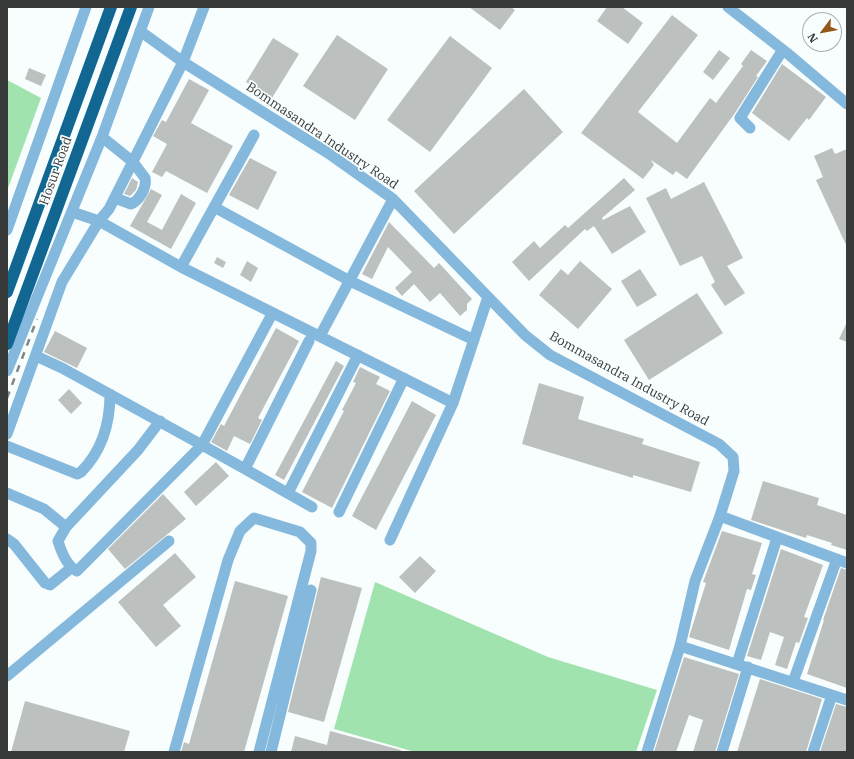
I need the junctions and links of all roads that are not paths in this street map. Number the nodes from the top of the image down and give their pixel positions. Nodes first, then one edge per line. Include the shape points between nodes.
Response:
1 (86, 7) edge
2 (111, 7) edge
3 (131, 7) edge
4 (149, 7) edge
5 (204, 7) edge
6 (728, 7) edge
7 (140, 30) junction
8 (782, 51) junction
9 (183, 62) junction
10 (847, 104) edge
11 (750, 128) dead end
12 (254, 135) dead end
13 (102, 137) junction
14 (133, 162) junction
15 (115, 198) junction
16 (393, 199) junction
17 (214, 207) junction
18 (72, 212) junction
19 (99, 221) junction
20 (7, 230) edge
21 (181, 267) junction
22 (46, 275) junction
23 (350, 281) junction
24 (62, 282) junction
25 (7, 292) edge
26 (488, 297) junction
27 (272, 314) junction
28 (320, 336) junction
29 (474, 340) junction
30 (309, 341) dead end
31 (7, 344) edge
32 (358, 355) junction
33 (36, 356) junction
34 (7, 371) edge
35 (404, 378) junction
36 (110, 394) junction
37 (453, 403) junction
38 (160, 421) junction
39 (7, 434) edge
40 (202, 445) junction
41 (7, 446) edge
42 (245, 469) junction
43 (7, 493) edge
44 (288, 493) junction
45 (312, 508) dead end
46 (339, 512) dead end
47 (720, 516) junction
48 (66, 527) junction
49 (777, 538) junction
50 (7, 539) edge
51 (390, 540) dead end
52 (169, 541) dead end
53 (842, 561) edge
54 (72, 568) junction
55 (311, 590) dead end
56 (680, 646) junction
57 (737, 664) junction
58 (748, 667) junction
59 (7, 676) edge
60 (794, 682) junction
61 (832, 695) junction
62 (847, 700) edge
63 (174, 752) edge
64 (259, 752) edge
65 (271, 752) edge
66 (647, 752) edge
67 (722, 752) edge
68 (814, 752) edge

1 - 20 street
2 - 25 highway, Hosur Road
3 - 31 highway, Hosur Road
4 - 7 street
5 - 9 street
6 - 8 street
7 - 9 street, Bommasandra Industry Road
7 - 13 street
8 - 10 street
8 - 11 street via 740,118
9 - 14 street
9 - 16 street, Bommasandra Industry Road via 328,153
12 - 17 street
13 - 14 street
13 - 18 street
14 - 15 street
14 - 15 street via 145,178 145,187 138,199 131,204
15 - 19 street
16 - 23 street
16 - 26 street, Bommasandra Industry Road
17 - 21 street
17 - 23 street
18 - 19 street
18 - 22 street
19 - 21 street
19 - 24 street
21 - 27 street
22 - 24 street
22 - 34 street
23 - 28 street
23 - 29 street
24 - 33 street
26 - 29 street
26 - 47 street, Bommasandra Industry Road via 525,335 550,355 719,444 732,457 734,471
27 - 28 street
27 - 40 street
28 - 32 street
29 - 37 street
30 - 42 street
32 - 35 street
32 - 44 street
33 - 36 street
33 - 39 street
35 - 37 street
35 - 46 street
36 - 38 street
36 - 41 street via 101,445 81,472 77,474
37 - 51 street
38 - 40 street
38 - 48 street via 138,450
40 - 42 street
40 - 54 street via 77,570
42 - 44 street
43 - 48 street via 44,509
44 - 45 street
47 - 49 street
47 - 56 street, Bommasandra Industry Road via 695,581
48 - 54 street via 58,541
49 - 53 street
49 - 57 street
50 - 54 street via 14,544 45,583 50,585
52 - 59 street
53 - 60 street
55 - 65 street
56 - 57 street
56 - 66 street, Bommasandra Industry Road
57 - 58 street
58 - 60 street
58 - 67 street
60 - 61 street
61 - 62 street
61 - 68 street
63 - 64 street via 228,560 240,531 254,518 300,532 311,543

